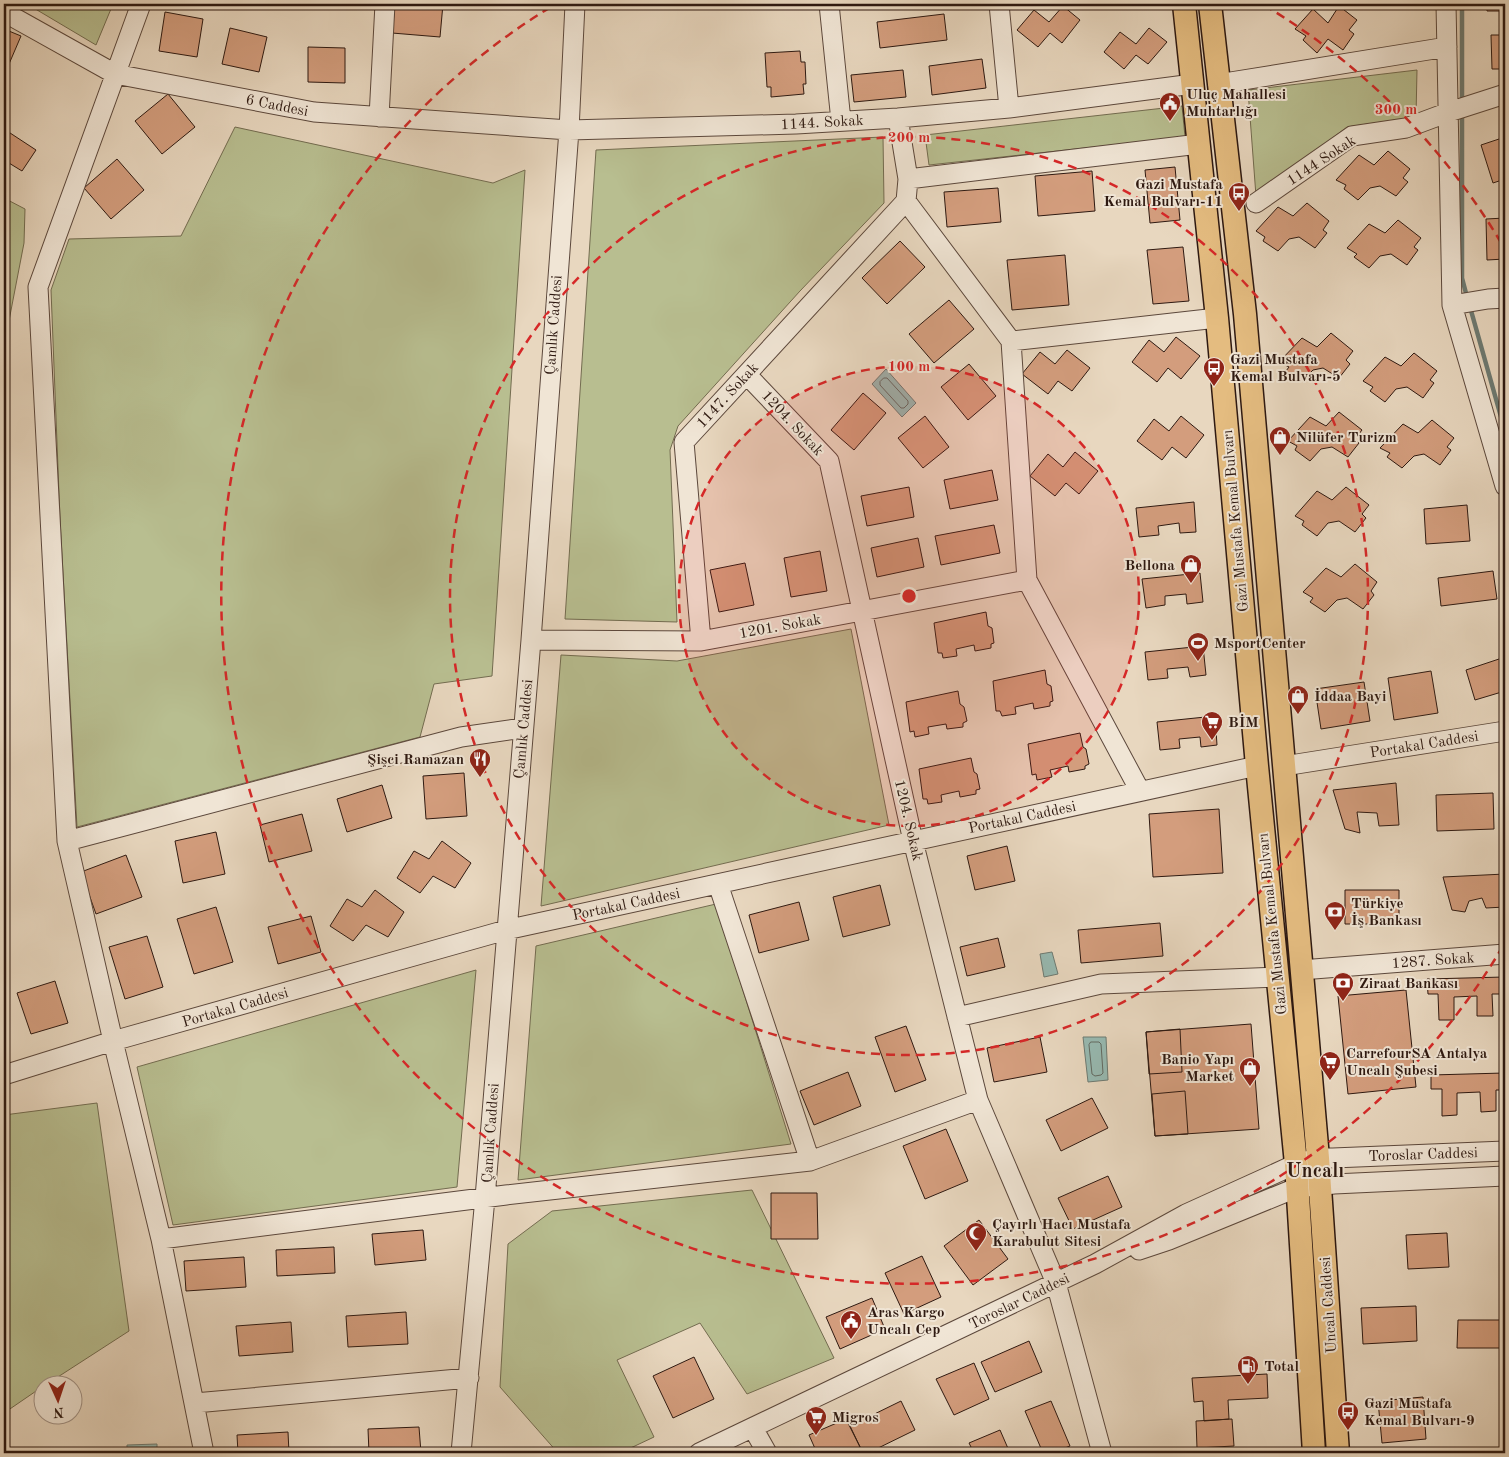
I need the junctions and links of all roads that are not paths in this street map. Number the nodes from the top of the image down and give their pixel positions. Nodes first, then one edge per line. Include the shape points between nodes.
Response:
1 (141, 4) edge
2 (385, 4) edge
3 (575, 4) edge
4 (828, 4) edge
5 (999, 4) edge
6 (1184, 4) edge
7 (1210, 4) edge
8 (1446, 4) edge
9 (4, 12) edge
10 (1447, 47) junction
11 (116, 74) junction
12 (1193, 84) junction
13 (1218, 84) junction
14 (1505, 94) edge
15 (1009, 108) junction
16 (1459, 109) junction
17 (378, 117) junction
18 (898, 118) junction
19 (841, 121) junction
20 (569, 130) junction
21 (1199, 144) junction
22 (908, 179) junction
23 (906, 201) junction
24 (1256, 203) dead end
25 (1496, 298) edge
26 (1452, 305) junction
27 (1217, 318) junction
28 (1011, 340) junction
29 (747, 374) junction
30 (1505, 486) edge
31 (1027, 580) junction
32 (863, 611) junction
33 (530, 640) junction
34 (701, 641) junction
35 (524, 728) junction
36 (1505, 731) edge
37 (1257, 766) junction
38 (1284, 766) junction
39 (1140, 791) junction
40 (67, 841) junction
41 (912, 841) junction
42 (718, 884) junction
43 (506, 930) junction
44 (1505, 954) edge
45 (1302, 970) junction
46 (1277, 977) junction
47 (957, 1017) junction
48 (113, 1041) junction
49 (4, 1075) edge
50 (978, 1100) junction
51 (1505, 1151) edge
52 (1318, 1158) junction
53 (810, 1161) junction
54 (1296, 1164) junction
55 (1505, 1176) edge
56 (1320, 1185) junction
57 (1296, 1188) junction
58 (485, 1198) junction
59 (161, 1239) junction
60 (1095, 1264) junction
61 (1056, 1283) junction
62 (469, 1378) junction
63 (195, 1402) junction
64 (753, 1428) junction
65 (204, 1453) edge
66 (461, 1453) edge
67 (699, 1453) edge
68 (767, 1453) edge
69 (1102, 1453) edge
70 (1314, 1453) edge
71 (1338, 1453) edge

1 - 11 street
2 - 17 street
3 - 20 street, Çamlık Caddesi
4 - 19 street
5 - 15 street
6 - 12 main road, Gazi Mustafa Kemal Bulvarı
7 - 13 main road, Gazi Mustafa Kemal Bulvarı
8 - 10 street
9 - 11 street, 6 Caddesi
10 - 13 street
10 - 16 street
11 - 17 street, 6 Caddesi via 314,112
11 - 40 street via 38,287
12 - 15 street, 1144. Sokak
12 - 21 main road, Gazi Mustafa Kemal Bulvarı
13 - 38 main road, Gazi Mustafa Kemal Bulvarı via 1245,314
14 - 16 street, 1144 Sokak
15 - 18 street, 1144. Sokak
16 - 24 street, 1144 Sokak via 1406,128 1352,136
16 - 26 street
17 - 20 street, 6 Caddesi
18 - 19 street, 1144. Sokak
18 - 22 street
19 - 20 street, 1144. Sokak
20 - 33 street, Çamlık Caddesi
21 - 22 street
21 - 27 main road, Gazi Mustafa Kemal Bulvarı
22 - 23 street
23 - 28 street
23 - 29 street, 1147. Sokak
25 - 26 street
26 - 30 street
27 - 28 street
27 - 37 main road, Gazi Mustafa Kemal Bulvarı
28 - 31 street
29 - 32 street, 1204. Sokak via 829,461
29 - 34 street, 1147. Sokak via 684,442
31 - 32 street, 1201. Sokak
31 - 39 street
32 - 34 street, 1201. Sokak
32 - 41 street, 1204. Sokak
33 - 34 street, 1201. Sokak
33 - 35 street, Çamlık Caddesi
35 - 40 street via 461,737
35 - 43 street, Çamlık Caddesi
36 - 38 street, Portakal Caddesi
37 - 39 street, Portakal Caddesi
37 - 46 main road, Gazi Mustafa Kemal Bulvarı
38 - 45 main road, Gazi Mustafa Kemal Bulvarı
39 - 41 street, Portakal Caddesi
40 - 48 street
41 - 42 street, Portakal Caddesi
41 - 47 street, 1204. Sokak
42 - 43 street, Portakal Caddesi
42 - 53 street
43 - 48 street, Portakal Caddesi
43 - 58 street, Çamlık Caddesi
44 - 45 street, 1287. Sokak
45 - 52 main road, Gazi Mustafa Kemal Bulvarı
46 - 47 street via 1101,984
46 - 54 main road, Gazi Mustafa Kemal Bulvarı
47 - 50 street, 1204. Sokak
48 - 49 street, Portakal Caddesi
48 - 59 street
50 - 53 street
50 - 61 street, 1204. Sokak
51 - 52 street, Toroslar Caddesi
52 - 54 street, Toroslar Caddesi
52 - 56 main road, Uncalı Caddesi
53 - 58 street
54 - 57 main road, Gazi Mustafa Kemal Bulvarı
54 - 60 street, Toroslar Caddesi via 1186,1214
55 - 56 street, Toroslar Caddesi
56 - 57 street, Toroslar Caddesi
56 - 71 main road, Uncalı Caddesi
57 - 60 street, Toroslar Caddesi via 1169,1240
57 - 70 main road, Uncalı Caddesi
58 - 59 street
58 - 62 street, Çamlık Caddesi
59 - 63 street
60 - 61 street, Toroslar Caddesi
61 - 64 street, Toroslar Caddesi
61 - 69 street, 1204. Sokak
62 - 63 street
62 - 66 street, Çamlık Caddesi
63 - 65 street
64 - 67 street, Toroslar Caddesi
64 - 68 street

